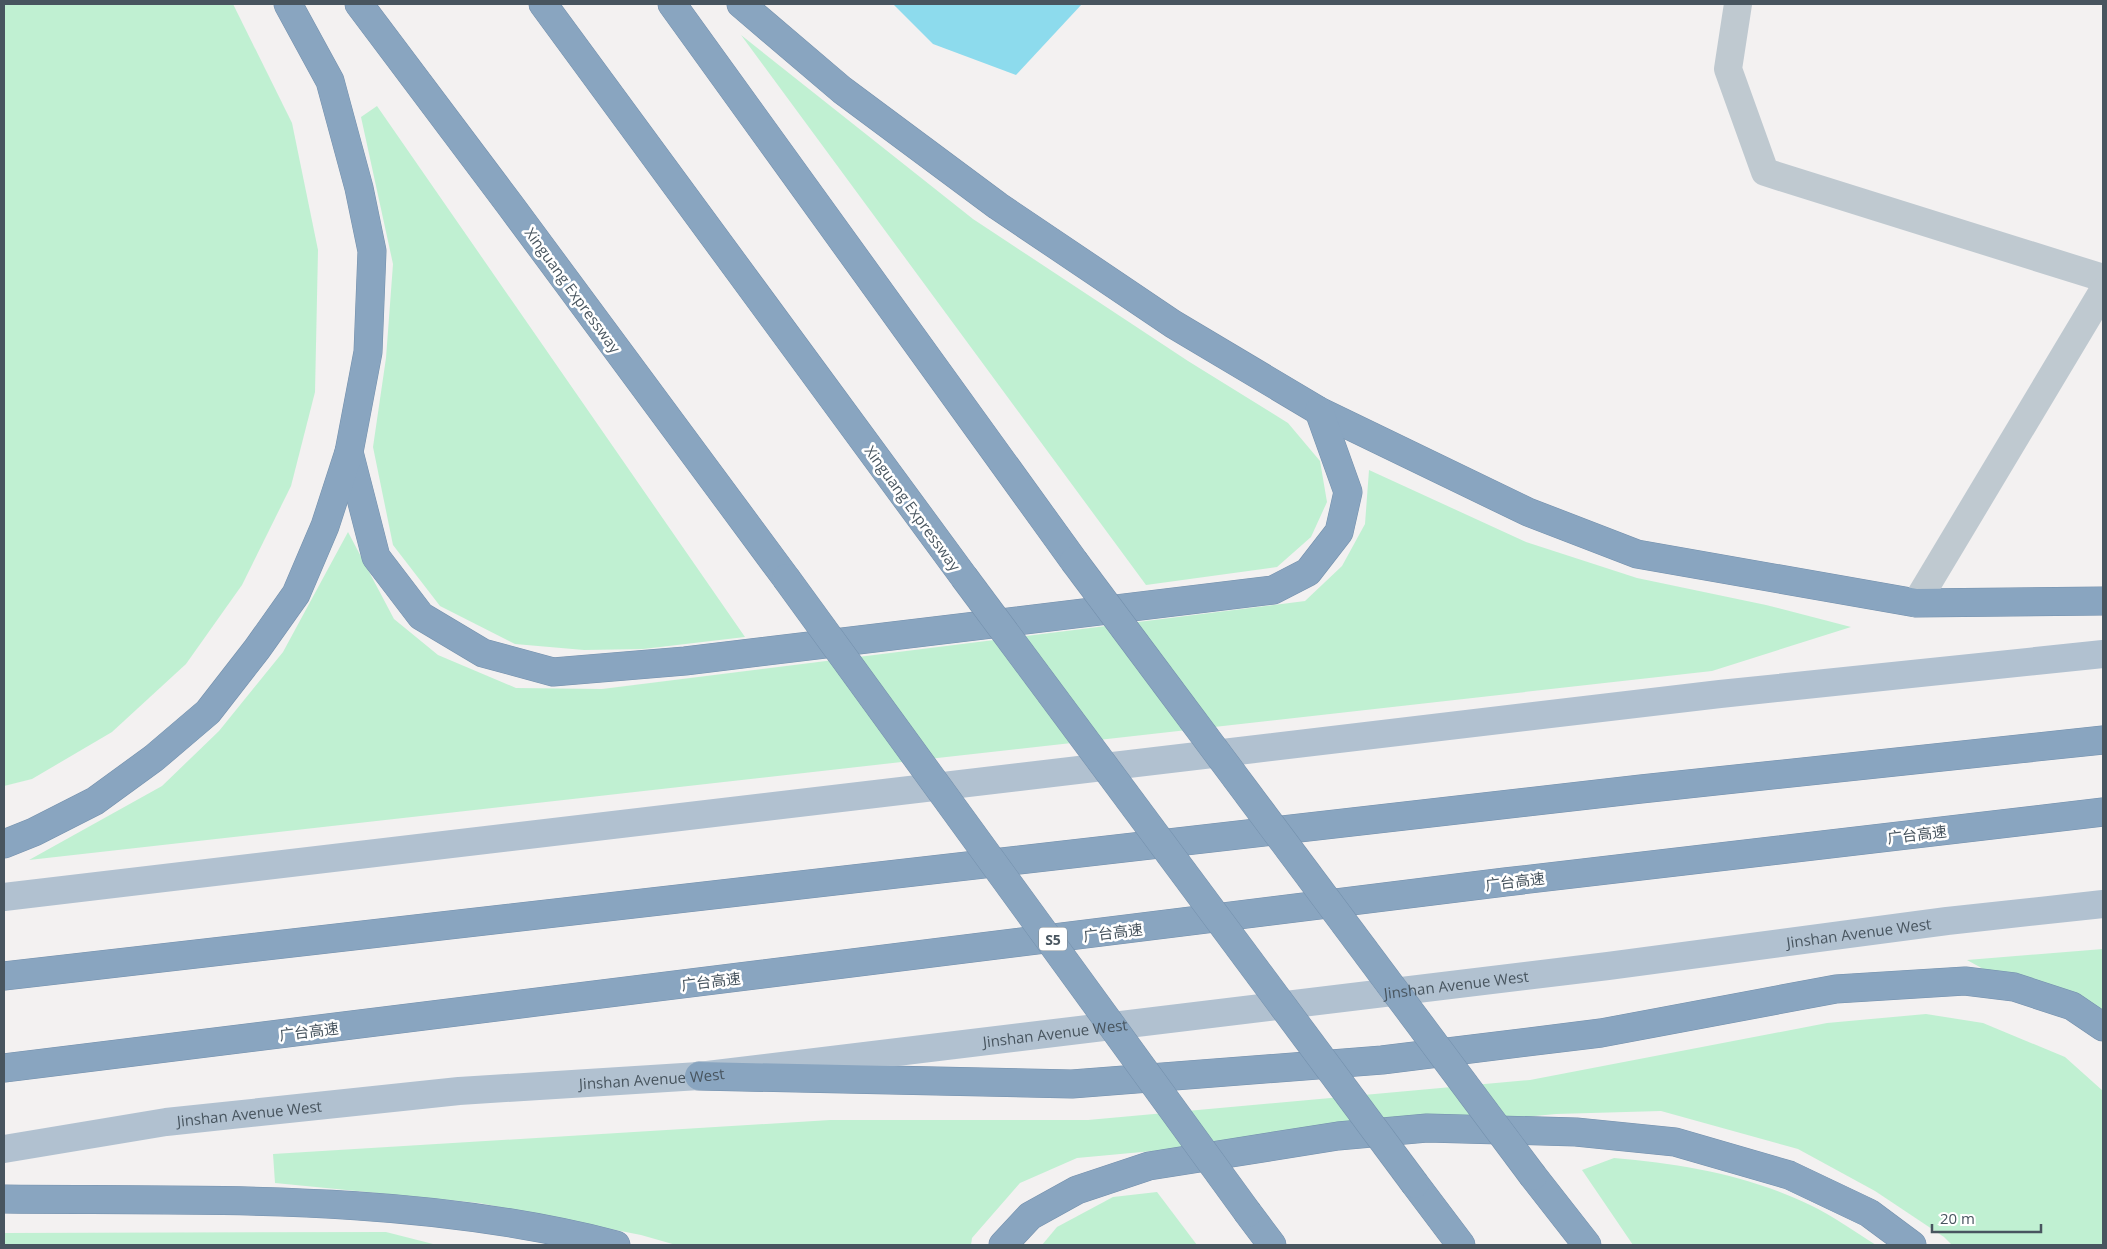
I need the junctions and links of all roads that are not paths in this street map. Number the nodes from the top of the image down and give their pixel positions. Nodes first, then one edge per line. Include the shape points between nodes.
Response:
1 (288, 4) edge
2 (358, 4) edge
3 (543, 4) edge
4 (672, 4) edge
5 (741, 4) edge
6 (1738, 4) edge
7 (2103, 278) edge
8 (2103, 292) edge
9 (1319, 411) junction
10 (348, 452) junction
11 (2103, 602) edge
12 (1916, 603) junction
13 (2103, 654) edge
14 (2103, 740) edge
15 (2103, 812) edge
16 (4, 844) edge
17 (4, 897) edge
18 (2103, 904) edge
19 (4, 976) edge
20 (2103, 1027) edge
21 (4, 1068) edge
22 (699, 1076) junction
23 (4, 1149) edge
24 (4, 1199) edge
25 (616, 1245) edge
26 (1003, 1245) edge
27 (1272, 1245) edge
28 (1461, 1245) edge
29 (1587, 1245) edge
30 (1912, 1245) edge

1 - 10 highway via 330,81 372,251 368,352
2 - 27 highway, Xinguang Expressway, bridge via 786,578
3 - 28 highway, Xinguang Expressway, bridge
4 - 29 highway, bridge via 1074,561 1532,1176
5 - 9 highway via 842,90 998,206 1172,324
6 - 7 street via 1728,69 1765,172
8 - 12 street
9 - 10 highway via 1348,492 1339,532 1308,572 1273,590 695,660 553,672 483,653 421,616 376,557
9 - 12 highway via 1528,512 1637,554
10 - 16 highway via 325,526 296,594 208,712 154,758 95,801
11 - 12 highway
13 - 17 main road via 1691,698
14 - 19 highway via 1631,790
15 - 21 highway, 广台高速 / S5
18 - 22 main road, Jinshan Avenue West
20 - 22 highway via 2072,1006 2014,987 1965,981 1836,989 1601,1033 1382,1060 1072,1084
22 - 23 main road, Jinshan Avenue West via 450,1092 166,1122
24 - 25 highway via 324,1202 559,1230
26 - 30 highway via 1030,1216 1077,1190 1149,1166 1338,1136 1427,1128 1576,1132 1675,1142 1788,1175 1869,1213

